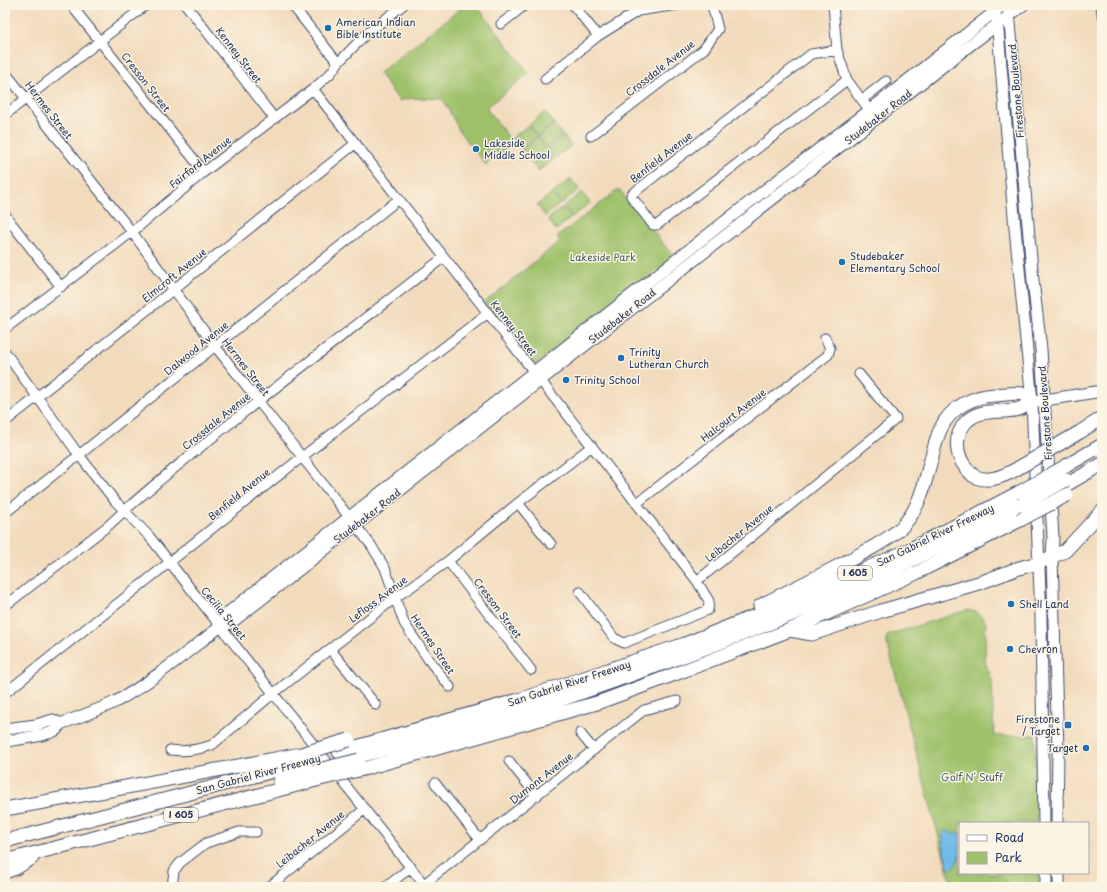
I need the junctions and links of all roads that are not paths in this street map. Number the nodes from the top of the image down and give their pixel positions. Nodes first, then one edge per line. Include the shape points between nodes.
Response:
1 (71, 5) edge
2 (146, 5) edge
3 (186, 5) edge
4 (292, 5) edge
5 (525, 5) edge
6 (573, 5) edge
7 (677, 5) edge
8 (712, 5) edge
9 (833, 5) edge
10 (1023, 5) edge
11 (1101, 5) edge
12 (398, 6) edge
13 (998, 7) edge
14 (1008, 11) edge
15 (1102, 14) edge
16 (501, 24) dead end
17 (997, 25) junction
18 (598, 36) junction
19 (100, 41) junction
20 (837, 50) junction
21 (1000, 51) junction
22 (961, 52) junction
23 (931, 61) junction
24 (338, 64) junction
25 (5, 72) edge
26 (909, 78) junction
27 (545, 79) dead end
28 (848, 80) junction
29 (886, 81) dead end
30 (313, 89) junction
31 (913, 90) junction
32 (25, 98) junction
33 (862, 100) junction
34 (891, 107) junction
35 (873, 114) junction
36 (5, 115) edge
37 (274, 118) junction
38 (1020, 133) junction
39 (1007, 134) junction
40 (591, 136) dead end
41 (356, 143) junction
42 (1010, 162) junction
43 (1023, 162) junction
44 (204, 172) junction
45 (399, 199) junction
46 (5, 216) edge
47 (1028, 227) junction
48 (1015, 228) junction
49 (132, 232) junction
50 (444, 257) junction
51 (61, 287) junction
52 (174, 289) junction
53 (488, 313) junction
54 (5, 329) edge
55 (825, 338) dead end
56 (215, 346) junction
57 (5, 352) edge
58 (859, 374) dead end
59 (538, 376) junction
60 (1102, 391) edge
61 (38, 396) junction
62 (258, 401) junction
63 (1039, 401) junction
64 (1102, 418) edge
65 (5, 422) edge
66 (1102, 445) edge
67 (592, 446) junction
68 (80, 454) junction
69 (302, 457) junction
70 (1102, 459) edge
71 (1102, 464) edge
72 (1102, 474) edge
73 (1066, 486) junction
74 (518, 503) junction
75 (637, 503) junction
76 (1020, 507) junction
77 (124, 511) junction
78 (1102, 511) edge
79 (5, 513) edge
80 (352, 522) junction
81 (551, 544) dead end
82 (1052, 558) junction
83 (448, 560) junction
84 (170, 563) junction
85 (1038, 563) junction
86 (698, 581) junction
87 (580, 592) dead end
88 (395, 598) junction
89 (5, 606) edge
90 (221, 626) junction
91 (790, 630) junction
92 (685, 644) junction
93 (330, 649) junction
94 (531, 670) dead end
95 (450, 687) dead end
96 (5, 693) edge
97 (274, 693) junction
98 (677, 701) dead end
99 (376, 705) dead end
100 (438, 723) junction
101 (60, 724) junction
102 (5, 729) edge
103 (580, 733) dead end
104 (5, 741) edge
105 (170, 750) dead end
106 (594, 750) junction
107 (342, 756) junction
108 (509, 761) dead end
109 (361, 764) junction
110 (311, 767) junction
111 (1043, 771) junction
112 (435, 783) dead end
113 (537, 796) junction
114 (64, 798) junction
115 (5, 802) edge
116 (5, 809) edge
117 (365, 809) junction
118 (1044, 822) edge
119 (1056, 822) edge
120 (1056, 822) edge
121 (256, 832) dead end
122 (480, 840) junction
123 (5, 841) edge
124 (42, 852) junction
125 (5, 853) edge
126 (5, 861) edge
127 (411, 867) junction
128 (5, 872) edge
129 (1046, 874) edge
130 (1059, 874) edge
131 (425, 885) edge
132 (172, 887) edge
133 (269, 887) edge
134 (386, 887) edge
135 (1046, 887) edge
136 (1059, 887) edge

1 - 19 street, Cresson Street
2 - 19 street
3 - 37 street, Kenney Street
4 - 24 street
5 - 16 street
6 - 18 street
7 - 18 street via 638,11
8 - 40 street, Crossdale Avenue via 718,29 704,49
9 - 20 street
10 - 14 main road, Studebaker Road
11 - 15 street
12 - 24 street, Fairford Avenue via 364,36
13 - 17 main road, Firestone Boulevard
13 - 23 main road, Studebaker Road
14 - 17 main road, Studebaker Road
14 - 38 main road, Firestone Boulevard
17 - 21 main road, Firestone Boulevard
17 - 22 main road, Studebaker Road
18 - 27 street
19 - 32 street
19 - 44 street, Cresson Street
20 - 28 street
20 - 28 street, Benfield Avenue via 811,54 631,196 653,225 657,225
21 - 22 main road via 992,43 984,41
21 - 39 main road, Firestone Boulevard
22 - 31 main road, Studebaker Road
23 - 26 main road, Studebaker Road
23 - 31 main road via 931,68 915,81
24 - 30 street, Fairford Avenue
25 - 32 street, Hermes Street
26 - 34 main road via 908,84 890,98
26 - 35 main road, Studebaker Road
28 - 33 street
29 - 33 street
30 - 37 street, Fairford Avenue
30 - 41 street, Kenney Street
31 - 34 main road, Studebaker Road
32 - 36 street
32 - 49 street, Hermes Street
33 - 35 street
34 - 35 main road, Studebaker Road
35 - 59 main road, Studebaker Road
37 - 44 street, Fairford Avenue
38 - 39 main road
38 - 43 main road, Firestone Boulevard
39 - 42 main road, Firestone Boulevard
41 - 45 street, Kenney Street
41 - 52 street, Elmcroft Avenue
42 - 43 main road
42 - 48 main road, Firestone Boulevard
43 - 47 main road, Firestone Boulevard
44 - 49 street, Fairford Avenue
45 - 50 street, Kenney Street
45 - 56 street, Dalwood Avenue
46 - 51 street
47 - 48 main road
47 - 63 main road, Firestone Boulevard via 1041,349
48 - 63 main road, Firestone Boulevard
49 - 51 street, Fairford Avenue
49 - 52 street, Hermes Street
50 - 53 street, Kenney Street
50 - 62 street, Crossdale Avenue
51 - 54 street, Fairford Avenue
52 - 56 street, Hermes Street
52 - 61 street, Elmcroft Avenue
53 - 59 street, Kenney Street
53 - 69 street, Benfield Avenue
55 - 75 street, Halcourt Avenue via 830,348 828,355
56 - 62 street, Hermes Street
56 - 68 street, Dalwood Avenue
57 - 61 street, Cecilia Street
58 - 86 street, Leibacher Avenue via 896,420
59 - 67 street, Kenney Street
59 - 80 main road, Studebaker Road
60 - 63 main road
61 - 65 street, Elmcroft Avenue
61 - 68 street, Cecilia Street
62 - 69 street, Hermes Street
62 - 77 street, Crossdale Avenue
63 - 64 highway, bridge via 1020,409 980,413 966,422 958,437 957,447 963,464 974,476 991,479 1001,477
63 - 82 main road, Firestone Boulevard via 1053,537
63 - 85 main road, Firestone Boulevard
63 - 92 highway via 1022,394 989,395 971,400 957,408 940,428 916,506 896,532 830,572
66 - 76 highway, San Gabriel River Freeway / I 605, bridge via 1066,466
67 - 74 street, Lefloss Avenue
67 - 75 street, Kenney Street
68 - 77 street, Cecilia Street
68 - 79 street, Dalwood Avenue
69 - 80 street, Hermes Street
69 - 84 street, Benfield Avenue
70 - 73 highway
71 - 73 highway
72 - 73 highway, San Gabriel River Freeway / I 605
73 - 76 highway, San Gabriel River Freeway / I 605, bridge
74 - 81 street
74 - 83 street, Lefloss Avenue
75 - 86 street, Kenney Street
76 - 91 highway, San Gabriel River Freeway / I 605 via 916,574
76 - 92 highway, San Gabriel River Freeway / I 605 via 909,550
76 - 107 highway via 863,583 718,644 556,701 460,729
76 - 109 highway via 912,564 799,615 703,654 545,709
77 - 84 street, Cecilia Street via 149,536
77 - 89 street, Crossdale Avenue via 110,525
78 - 82 highway via 1065,551
80 - 88 street, Hermes Street via 385,568
80 - 90 main road, Studebaker Road via 225,615
82 - 85 highway
82 - 119 main road, Firestone Boulevard via 1058,750
83 - 88 street, Lefloss Avenue
83 - 94 street, Cresson Street
84 - 90 street, Cecilia Street
84 - 96 street, Benfield Avenue
85 - 91 highway via 812,634
85 - 111 main road, Firestone Boulevard
86 - 87 street via 709,601 708,610 624,643 614,638
88 - 93 street, Lefloss Avenue
88 - 95 street, Hermes Street via 404,623
90 - 97 street, Cecilia Street
90 - 101 main road, Studebaker Road via 135,690 101,708
91 - 109 highway, San Gabriel River Freeway / I 605 via 597,703
92 - 100 highway, San Gabriel River Freeway / I 605 via 519,700
93 - 97 street, Lefloss Avenue
93 - 99 street
97 - 105 street, Lefloss Avenue via 212,745 182,752
97 - 117 street, Cecilia Street
98 - 106 street, Dumont Avenue via 644,710
100 - 107 highway, San Gabriel River Freeway / I 605
100 - 110 highway, bridge via 349,740
101 - 102 main road, Studebaker Road via 53,720
101 - 104 main road, Studebaker Road via 52,732
103 - 106 street
106 - 113 street, Dumont Avenue
107 - 110 highway, San Gabriel River Freeway / I 605
108 - 113 street
109 - 110 highway, San Gabriel River Freeway / I 605, bridge
110 - 114 highway
110 - 123 highway, San Gabriel River Freeway / I 605 via 175,797
110 - 124 highway, San Gabriel River Freeway / I 605
110 - 125 highway
111 - 118 main road, Firestone Boulevard
111 - 120 main road via 1051,777 1052,815
112 - 122 street
113 - 122 street, Dumont Avenue
114 - 115 highway
114 - 116 highway
117 - 127 street, Cecilia Street
117 - 133 street, Leibacher Avenue
121 - 132 street via 239,832 206,844 180,863 174,871
122 - 131 street, Dumont Avenue
124 - 126 highway, San Gabriel River Freeway / I 605
124 - 128 highway
127 - 131 street, Cecilia Street
127 - 134 street
129 - 135 main road
130 - 136 main road

